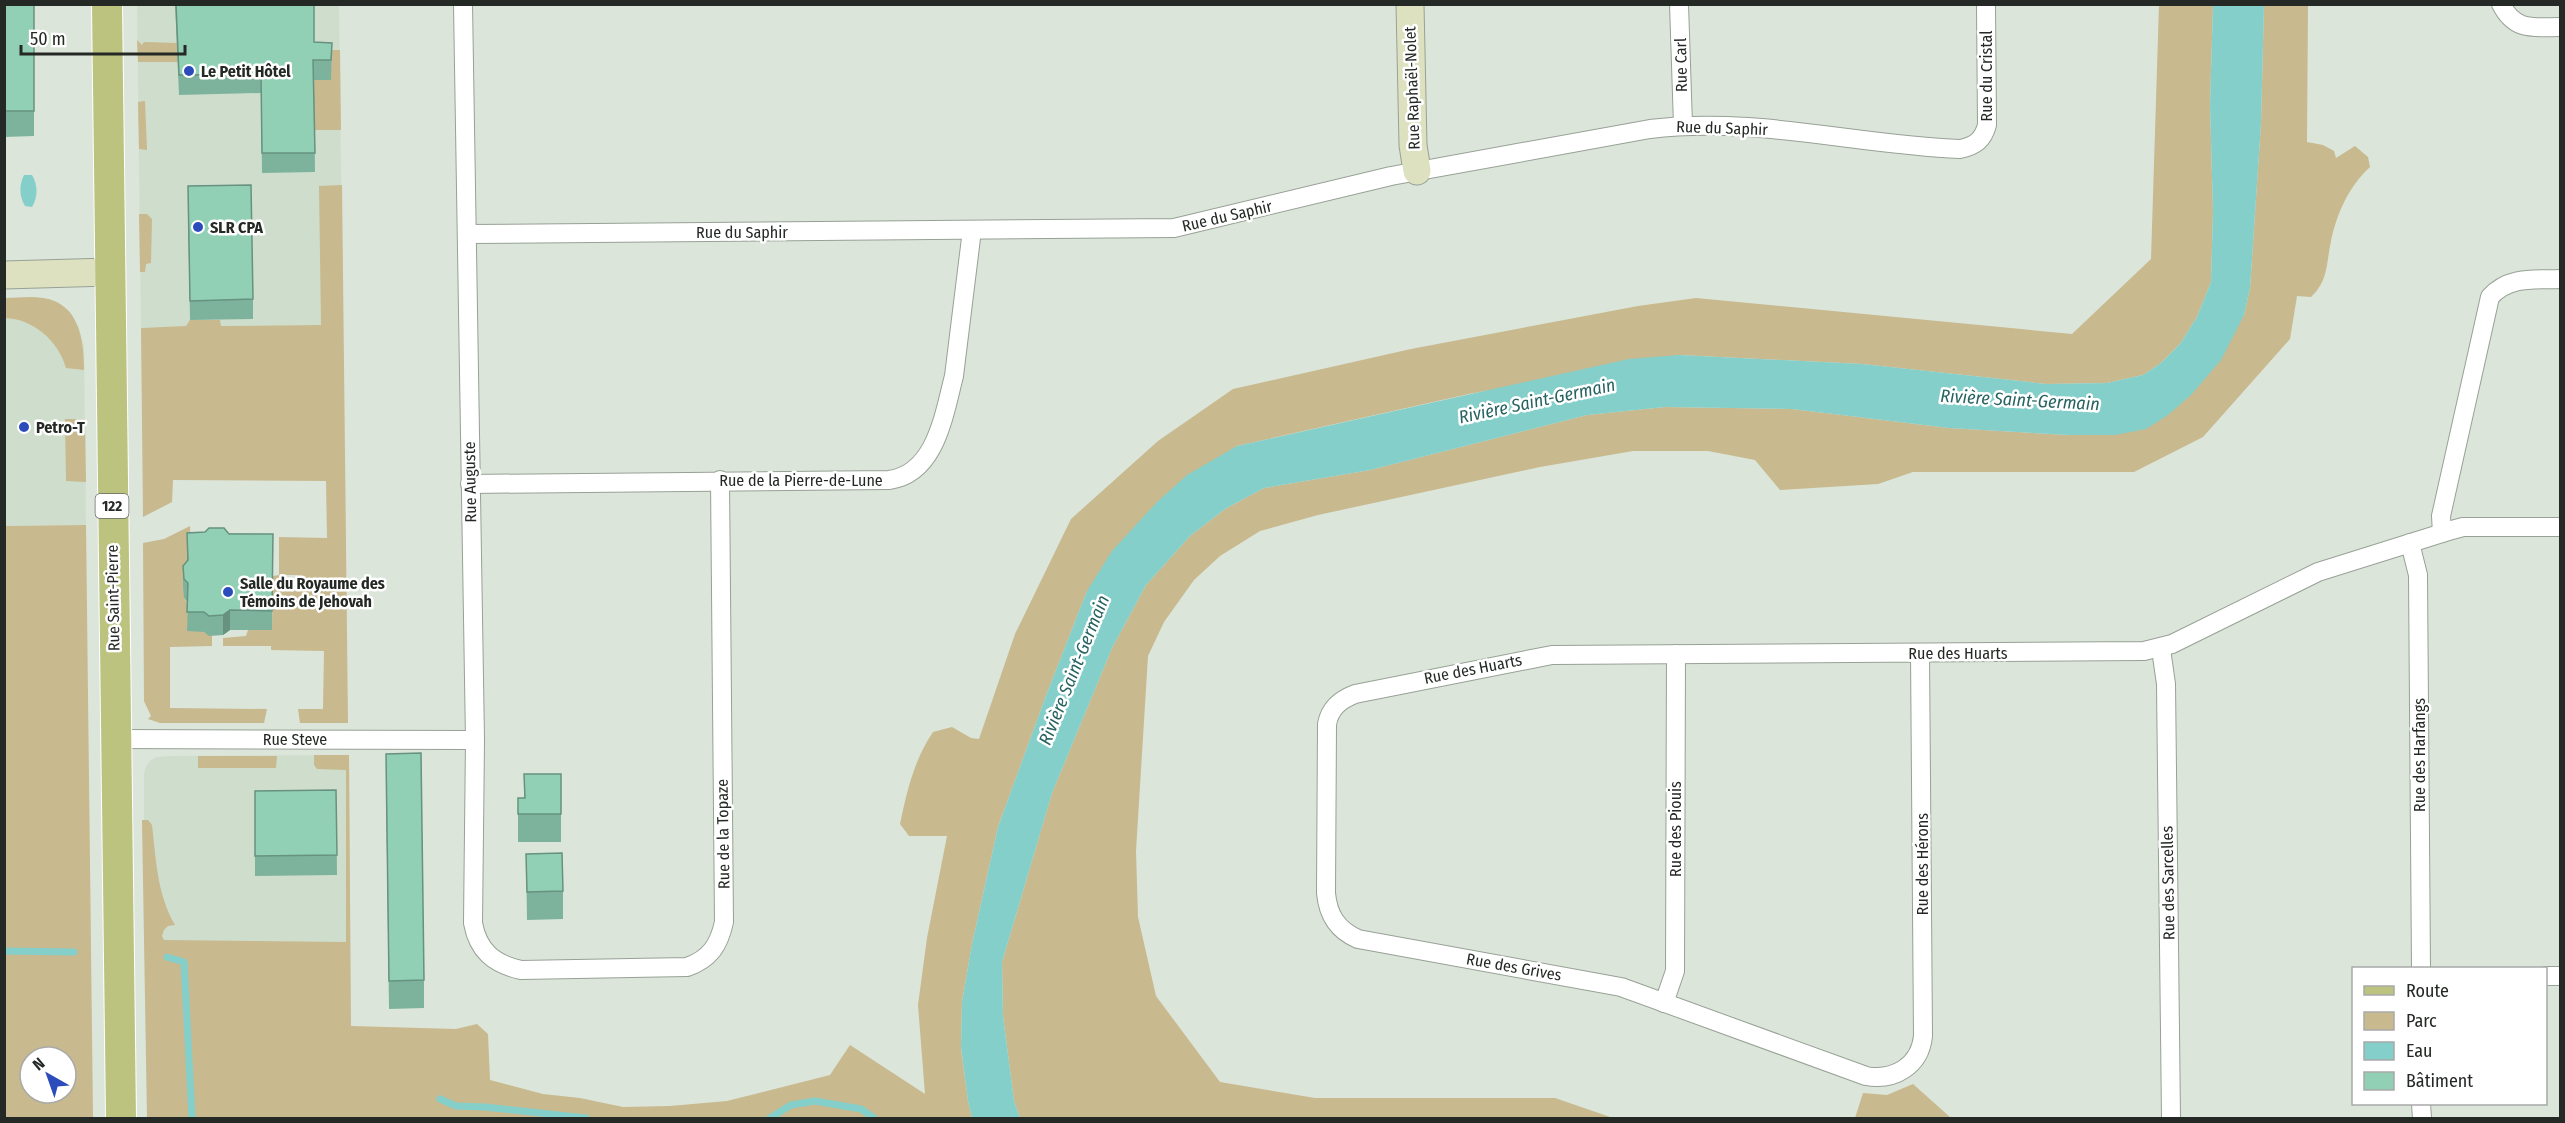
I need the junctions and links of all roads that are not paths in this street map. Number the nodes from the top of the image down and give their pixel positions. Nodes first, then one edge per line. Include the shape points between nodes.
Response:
1 (107, 4) edge
2 (463, 4) edge
3 (1410, 4) edge
4 (1679, 4) edge
5 (1986, 4) edge
6 (2500, 4) edge
7 (2560, 27) edge
8 (1683, 125) junction
9 (1977, 144) joint
10 (1417, 171) junction
11 (972, 230) junction
12 (467, 234) junction
13 (109, 273) junction
14 (4, 275) edge
15 (2560, 279) edge
16 (720, 480) junction
17 (470, 484) junction
18 (2560, 527) edge
19 (2442, 533) junction
20 (2410, 543) junction
21 (2161, 649) junction
22 (1920, 653) junction
23 (1676, 654) junction
24 (1337, 704) joint
25 (115, 739) junction
26 (475, 740) junction
27 (488, 956) joint
28 (2421, 967) edge
29 (1664, 1002) junction
30 (1905, 1069) joint
31 (121, 1119) edge
32 (2171, 1119) edge

1 - 13 main road, Rue Saint-Pierre / 122
2 - 12 street, Rue Auguste
3 - 10 street, Rue Raphaël-Nolet
4 - 8 street, Rue Carl
5 - 9 street, Rue du Cristal via 1987,125
6 - 7 street via 2506,15 2522,26
8 - 9 street, Rue du Saphir via 1737,126 1951,149
8 - 10 street, Rue du Saphir
10 - 11 street, Rue du Saphir via 1174,228
11 - 12 street, Rue du Saphir
11 - 16 street, Rue de la Pierre-de-Lune via 954,376 930,452 919,467 905,477 889,480
12 - 17 street, Rue Auguste
13 - 14 street
13 - 25 main road, Rue Saint-Pierre / 122
15 - 19 street via 2516,281 2505,284 2490,297 2441,516
16 - 17 street, Rue de la Pierre-de-Lune
16 - 27 street, Rue de la Topaze via 724,910 720,938 707,956 687,967 520,970
17 - 26 street, Rue Auguste
18 - 19 street, Rue des Huarts via 2463,527
19 - 20 street, Rue des Huarts
20 - 21 street, Rue des Huarts via 2318,572
20 - 28 street, Rue des Harfangs via 2418,575
21 - 22 street, Rue des Huarts
21 - 32 street, Rue des Sarcelles via 2166,684
22 - 23 street, Rue des Huarts
22 - 30 street, Rue des Hérons via 1923,1036 1918,1055
23 - 24 street, Rue des Huarts via 1539,657 1366,691
23 - 29 street, Rue des Piouis via 1675,971
24 - 29 street, Rue des Grives via 1328,716 1326,735 1326,892 1330,913 1341,929 1358,939 1621,987
25 - 26 street, Rue Steve
25 - 31 main road, Rue Saint-Pierre / 122
26 - 27 street, Rue Auguste via 473,923 475,936
29 - 30 street, Rue des Grives via 1866,1076 1888,1077

